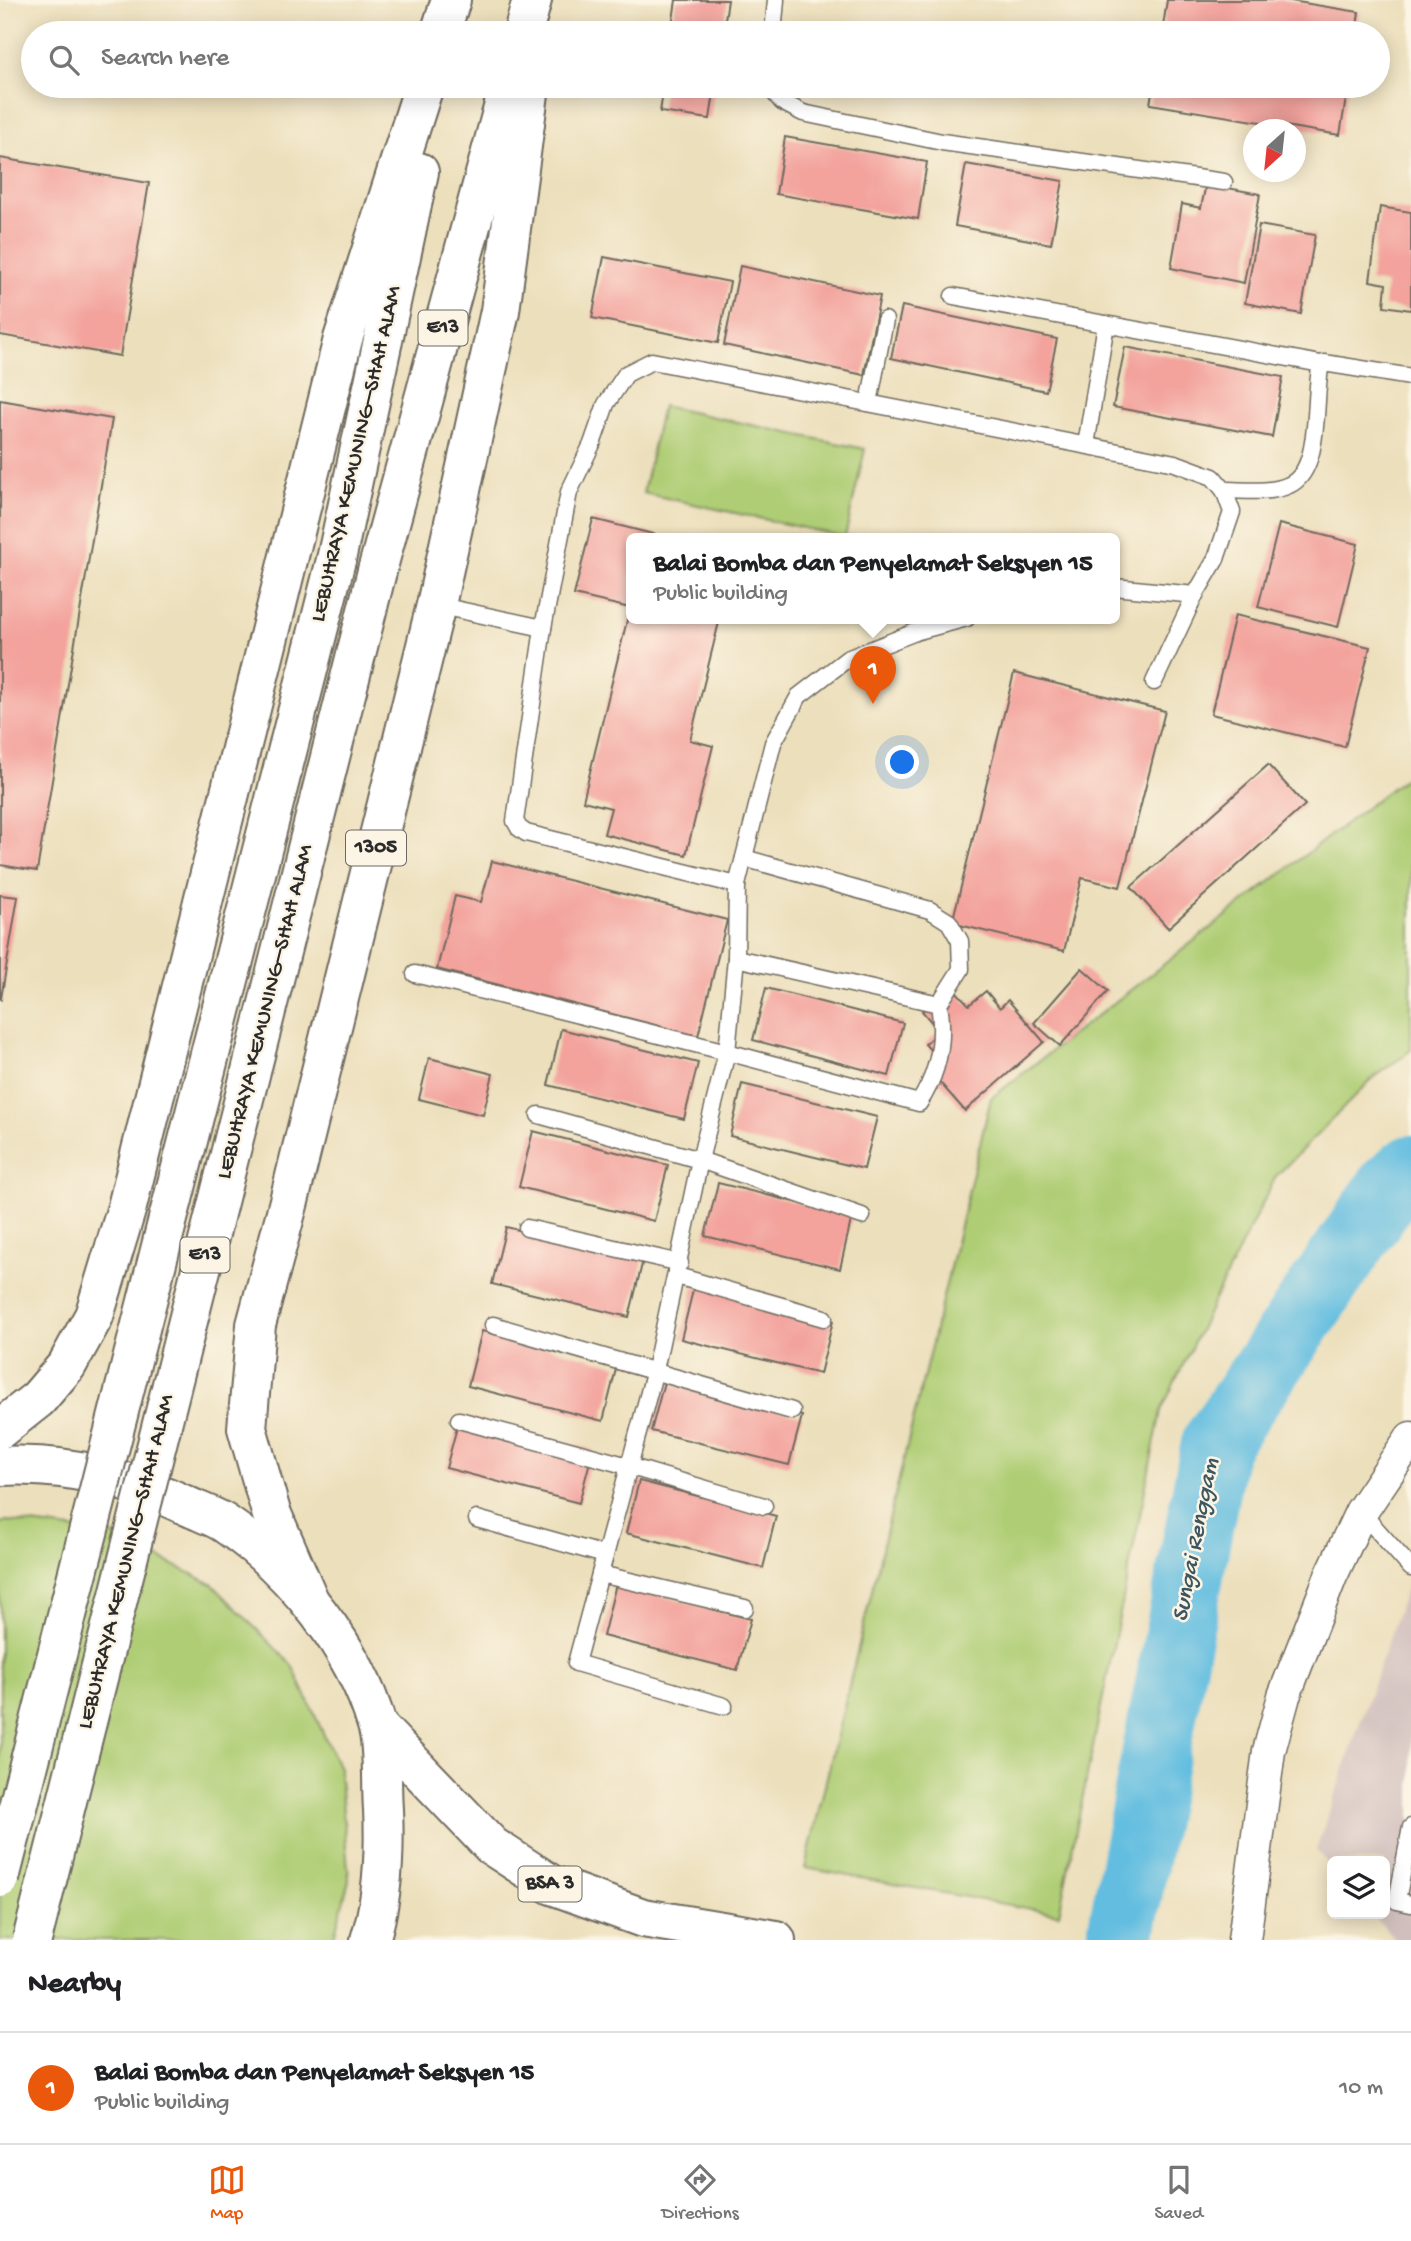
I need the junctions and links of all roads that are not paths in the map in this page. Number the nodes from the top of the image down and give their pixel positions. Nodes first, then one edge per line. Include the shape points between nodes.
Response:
1 (451, 0) edge
2 (456, 0) edge
3 (532, 0) edge
4 (542, 0) edge
5 (776, 0) edge
6 (444, 21) edge
7 (452, 21) edge
8 (526, 21) edge
9 (539, 21) edge
10 (774, 21) edge
11 (420, 98) edge
12 (435, 98) edge
13 (506, 98) edge
14 (528, 98) edge
15 (779, 98) edge
16 (1224, 181) dead end
17 (953, 296) dead end
18 (885, 320) dead end
19 (1106, 324) junction
20 (1321, 364) junction
21 (1411, 377) edge
22 (869, 403) junction
23 (1086, 445) junction
24 (1224, 490) junction
25 (1120, 588) edge
26 (1195, 595) junction
27 (436, 605) junction
28 (944, 624) edge
29 (543, 628) junction
30 (1154, 682) dead end
31 (744, 858) junction
32 (737, 886) junction
33 (736, 958) junction
34 (415, 974) dead end
35 (939, 1004) junction
36 (727, 1052) junction
37 (539, 1115) dead end
38 (701, 1160) junction
39 (862, 1216) dead end
40 (527, 1228) dead end
41 (678, 1269) junction
42 (824, 1318) dead end
43 (493, 1325) dead end
44 (655, 1370) junction
45 (792, 1411) dead end
46 (459, 1420) dead end
47 (0, 1429) edge
48 (1406, 1455) edge
49 (0, 1466) edge
50 (628, 1466) junction
51 (764, 1506) dead end
52 (1361, 1512) junction
53 (477, 1519) dead end
54 (605, 1555) junction
55 (1411, 1568) edge
56 (600, 1574) junction
57 (309, 1600) junction
58 (745, 1608) dead end
59 (724, 1706) dead end
60 (378, 1727) junction
61 (1411, 1827) edge
62 (0, 1878) edge
63 (1411, 1905) edge
64 (32, 1940) edge
65 (370, 1940) edge
66 (776, 1940) edge
67 (1244, 1940) edge

1 - 6 main road
2 - 7 main road
3 - 8 main road
4 - 9 main road
5 - 10 lane
11 - 47 main road via 343,339 127,1208 94,1316 67,1365 38,1399
12 - 62 main road, LEBUHRAYA KEMUNING–SHAH ALAM / E13, bridge via 336,560
13 - 64 main road, LEBUHRAYA KEMUNING–SHAH ALAM / E13, bridge via 377,570
14 - 27 main road, 1305 via 500,311
15 - 16 lane via 803,113 942,142
17 - 19 lane
18 - 22 lane
19 - 20 lane
19 - 23 lane
20 - 21 lane
20 - 24 lane via 1310,455 1302,475 1290,485 1274,489
22 - 23 lane
22 - 29 lane via 652,361 626,374 606,404 569,492
23 - 24 lane via 1175,463 1213,477
24 - 26 lane via 1231,512 1216,559
25 - 26 lane
26 - 30 lane
27 - 29 lane
27 - 57 main road, 1305 via 256,1325 247,1428 271,1512
28 - 31 lane via 846,659 799,696 774,743
29 - 32 lane via 515,821 519,828
31 - 32 lane
31 - 35 lane via 930,910 949,922 960,941 961,969
32 - 33 lane
33 - 35 lane
33 - 36 lane
34 - 36 lane
35 - 36 lane via 939,1053 933,1081 919,1103
36 - 38 lane
37 - 38 lane
38 - 39 lane
38 - 41 lane
40 - 41 lane
41 - 42 lane
41 - 44 lane
43 - 44 lane
44 - 45 lane
44 - 50 lane
46 - 50 lane
48 - 52 street
49 - 57 main road via 75,1469 159,1492 226,1524
50 - 51 lane
50 - 54 lane
52 - 55 lane
52 - 67 street via 1284,1696 1269,1751
53 - 54 lane
54 - 56 lane
56 - 58 lane
56 - 59 lane via 576,1663
57 - 60 main road via 360,1677
60 - 65 main road via 384,1834 381,1886
60 - 66 main road, BSA 3 via 492,1846 552,1885 643,1917
61 - 63 lane via 1397,1901

